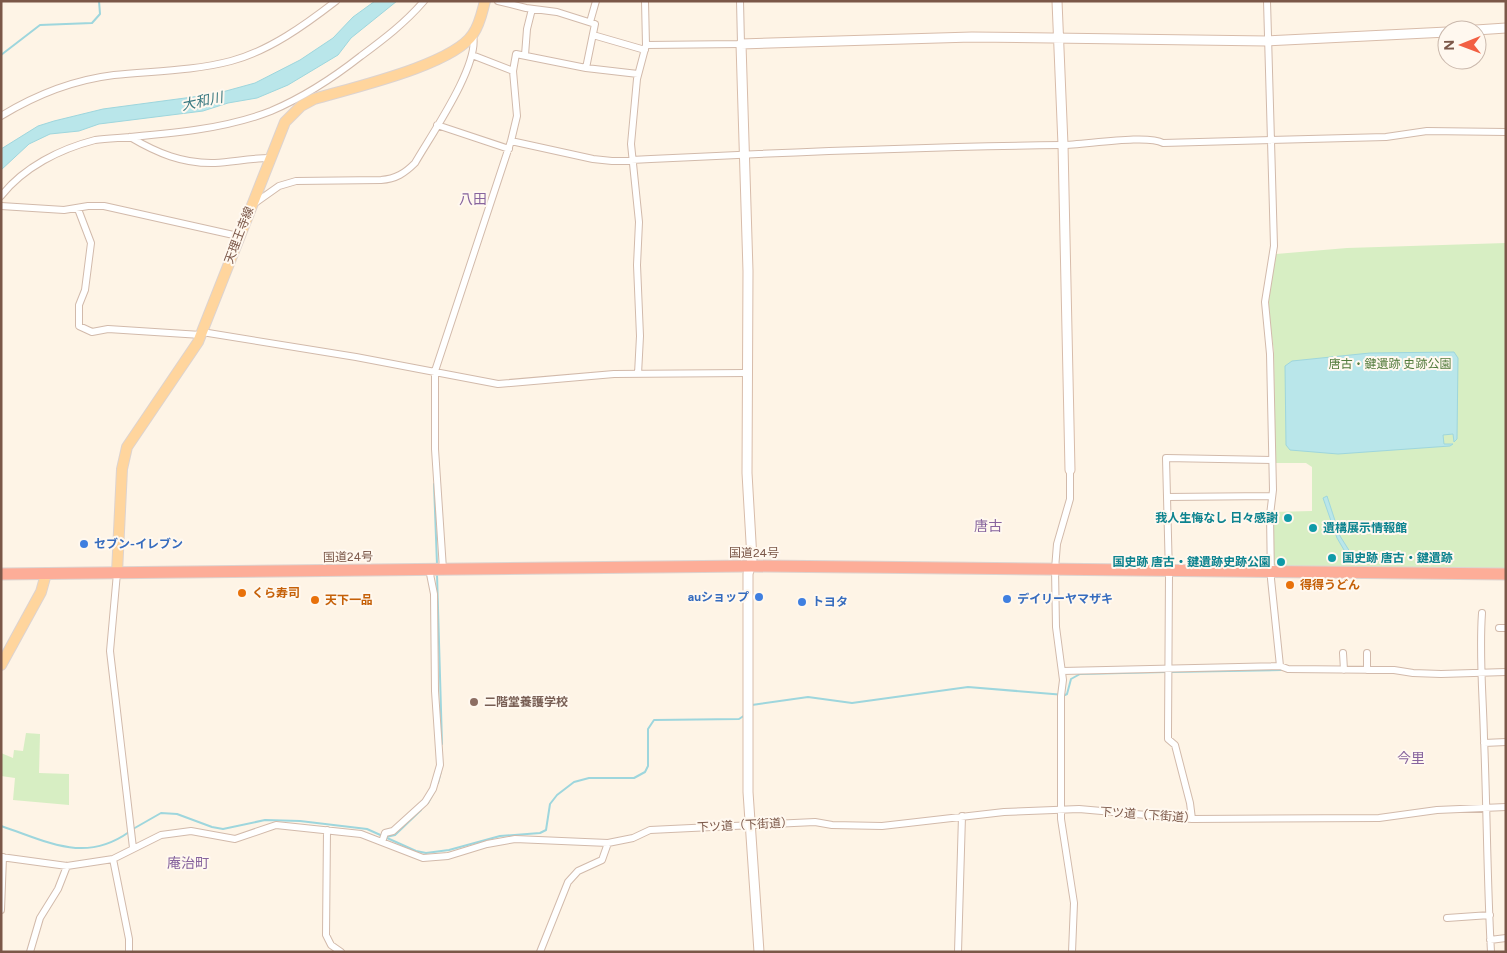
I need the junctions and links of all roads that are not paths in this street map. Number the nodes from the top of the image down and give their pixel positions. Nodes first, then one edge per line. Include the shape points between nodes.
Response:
1 (336, 1) edge
2 (424, 1) edge
3 (485, 1) edge
4 (498, 1) edge
5 (596, 1) edge
6 (645, 1) edge
7 (740, 1) edge
8 (1056, 1) edge
9 (1267, 1) edge
10 (528, 6) edge
11 (590, 22) junction
12 (1506, 28) edge
13 (1487, 29) edge
14 (1437, 32) edge
15 (473, 34) junction
16 (593, 35) junction
17 (1057, 37) junction
18 (1267, 41) junction
19 (741, 44) junction
20 (646, 48) junction
21 (524, 55) junction
22 (472, 56) junction
23 (586, 68) junction
24 (513, 71) junction
25 (638, 74) junction
26 (1, 116) edge
27 (437, 125) junction
28 (1506, 132) edge
29 (130, 137) junction
30 (1270, 140) junction
31 (511, 141) junction
32 (1063, 145) junction
33 (508, 149) junction
34 (745, 154) junction
35 (270, 158) junction
36 (632, 160) junction
37 (1, 196) edge
38 (1, 206) edge
39 (250, 207) junction
40 (78, 208) junction
41 (238, 236) junction
42 (201, 333) junction
43 (435, 371) junction
44 (638, 374) junction
45 (746, 374) junction
46 (1272, 460) junction
47 (1070, 470) joint
48 (1167, 496) junction
49 (1272, 496) junction
50 (751, 566) junction
51 (443, 569) junction
52 (1055, 569) junction
53 (428, 570) junction
54 (1168, 570) junction
55 (1271, 572) junction
56 (117, 573) junction
57 (1, 574) edge
58 (46, 574) junction
59 (1506, 574) edge
60 (1482, 612) dead end
61 (1344, 653) dead end
62 (1367, 653) dead end
63 (1, 665) edge
64 (1280, 666) junction
65 (1344, 670) junction
66 (1367, 670) junction
67 (1062, 671) junction
68 (1506, 672) edge
69 (1167, 673) junction
70 (1480, 673) junction
71 (1506, 742) edge
72 (1484, 743) junction
73 (1506, 807) edge
74 (1485, 808) junction
75 (1061, 809) junction
76 (962, 816) junction
77 (1192, 819) junction
78 (749, 825) junction
79 (326, 830) junction
80 (382, 842) junction
81 (608, 843) junction
82 (133, 848) junction
83 (2, 857) edge
84 (113, 858) junction
85 (67, 866) junction
86 (2, 904) edge
87 (1, 910) edge
88 (1490, 915) junction
89 (1447, 918) dead end
90 (1506, 938) edge
91 (1490, 941) junction
92 (30, 952) edge
93 (129, 952) edge
94 (341, 952) edge
95 (540, 952) edge
96 (758, 952) edge
97 (958, 952) edge
98 (1072, 952) edge
99 (1491, 952) edge

1 - 26 street via 249,56 213,65 68,84 40,94
2 - 29 street via 397,30 334,78 292,101 228,123
3 - 15 main road, 天理王寺線
4 - 10 street
5 - 11 street
6 - 20 street
7 - 19 street
8 - 17 street
9 - 18 street
10 - 11 street
10 - 21 street
11 - 16 street via 595,24
12 - 13 street
14 - 18 street
15 - 22 street
15 - 35 main road, 天理王寺線 via 455,51 430,63 314,99 301,106 285,122
16 - 20 street
16 - 23 street
17 - 18 street
17 - 19 street
17 - 32 street
18 - 30 street
19 - 20 street
19 - 34 street
20 - 25 street
21 - 23 street
21 - 24 street via 516,54
22 - 24 street
22 - 27 street
23 - 25 street
24 - 31 street via 517,116
25 - 36 street via 631,133
27 - 33 street
27 - 39 street via 415,163 400,175 381,180 284,183
28 - 30 street via 1427,131 1386,137
29 - 35 street via 156,152 180,160 215,163
29 - 37 street via 95,140 47,158
30 - 32 street via 1163,143 1158,140 1131,140
30 - 46 street via 1274,246 1265,302 1270,339
31 - 33 street
31 - 36 street via 593,159
32 - 34 street
32 - 47 street
33 - 43 street
34 - 36 street
34 - 45 street
35 - 39 main road, 天理王寺線
36 - 44 street via 639,222
38 - 40 street
39 - 41 main road, 天理王寺線
40 - 41 street via 104,206
40 - 42 street via 91,243 85,290 79,305 79,326 92,332 108,328
41 - 42 main road, 天理王寺線
42 - 43 street
42 - 56 main road, 天理王寺線 via 127,447 122,469
43 - 44 street via 506,384 600,374
43 - 51 street via 435,449
44 - 45 street
45 - 50 street
46 - 48 street via 1166,458
46 - 49 street
47 - 52 street via 1070,500 1057,544
48 - 49 street
48 - 54 street
49 - 55 street
50 - 51 highway, 国道24号
50 - 52 highway, 国道24号
50 - 78 street via 748,590
51 - 53 highway, 国道24号
52 - 54 highway, 国道24号
52 - 67 street via 1056,626
53 - 56 highway, 国道24号
53 - 80 street via 434,594 435,696 440,765 433,789 425,802 396,829 385,833
54 - 55 highway, 国道24号
54 - 69 street
55 - 59 highway, 国道24号
55 - 64 street
56 - 58 highway, 国道24号
56 - 82 street via 110,651
57 - 58 highway, 国道24号
58 - 63 main road via 41,592
60 - 70 street
61 - 65 street
62 - 66 street
64 - 65 street
64 - 69 street
65 - 66 street
66 - 70 street
67 - 69 street
67 - 75 street
68 - 70 street
69 - 77 street via 1168,739 1175,745
70 - 72 street
71 - 72 street
72 - 74 street
73 - 74 street, 下ツ道（下街道）
74 - 77 street, 下ツ道（下街道） via 1437,810 1379,818
74 - 88 street
75 - 76 street, 下ツ道（下街道）
75 - 77 street, 下ツ道（下街道）
75 - 98 street via 1074,903
76 - 78 street, 下ツ道（下街道） via 882,826 815,822
76 - 97 street
78 - 81 street, 下ツ道（下街道） via 650,830 633,838
78 - 96 street
79 - 80 street, 下ツ道（下街道） via 361,834
79 - 82 street, 下ツ道（下街道） via 276,824 235,838 179,831 161,834
79 - 94 street via 326,935 331,945
80 - 81 street, 下ツ道（下街道） via 423,858 448,856 515,839
81 - 95 street via 602,860 578,871 568,882
82 - 84 street, 下ツ道（下街道）
83 - 85 street, 下ツ道（下街道）
83 - 86 street
84 - 85 street, 下ツ道（下街道）
84 - 93 street
85 - 92 street via 58,889 40,918
86 - 87 street
88 - 89 street
88 - 91 street
90 - 91 street
91 - 99 street

